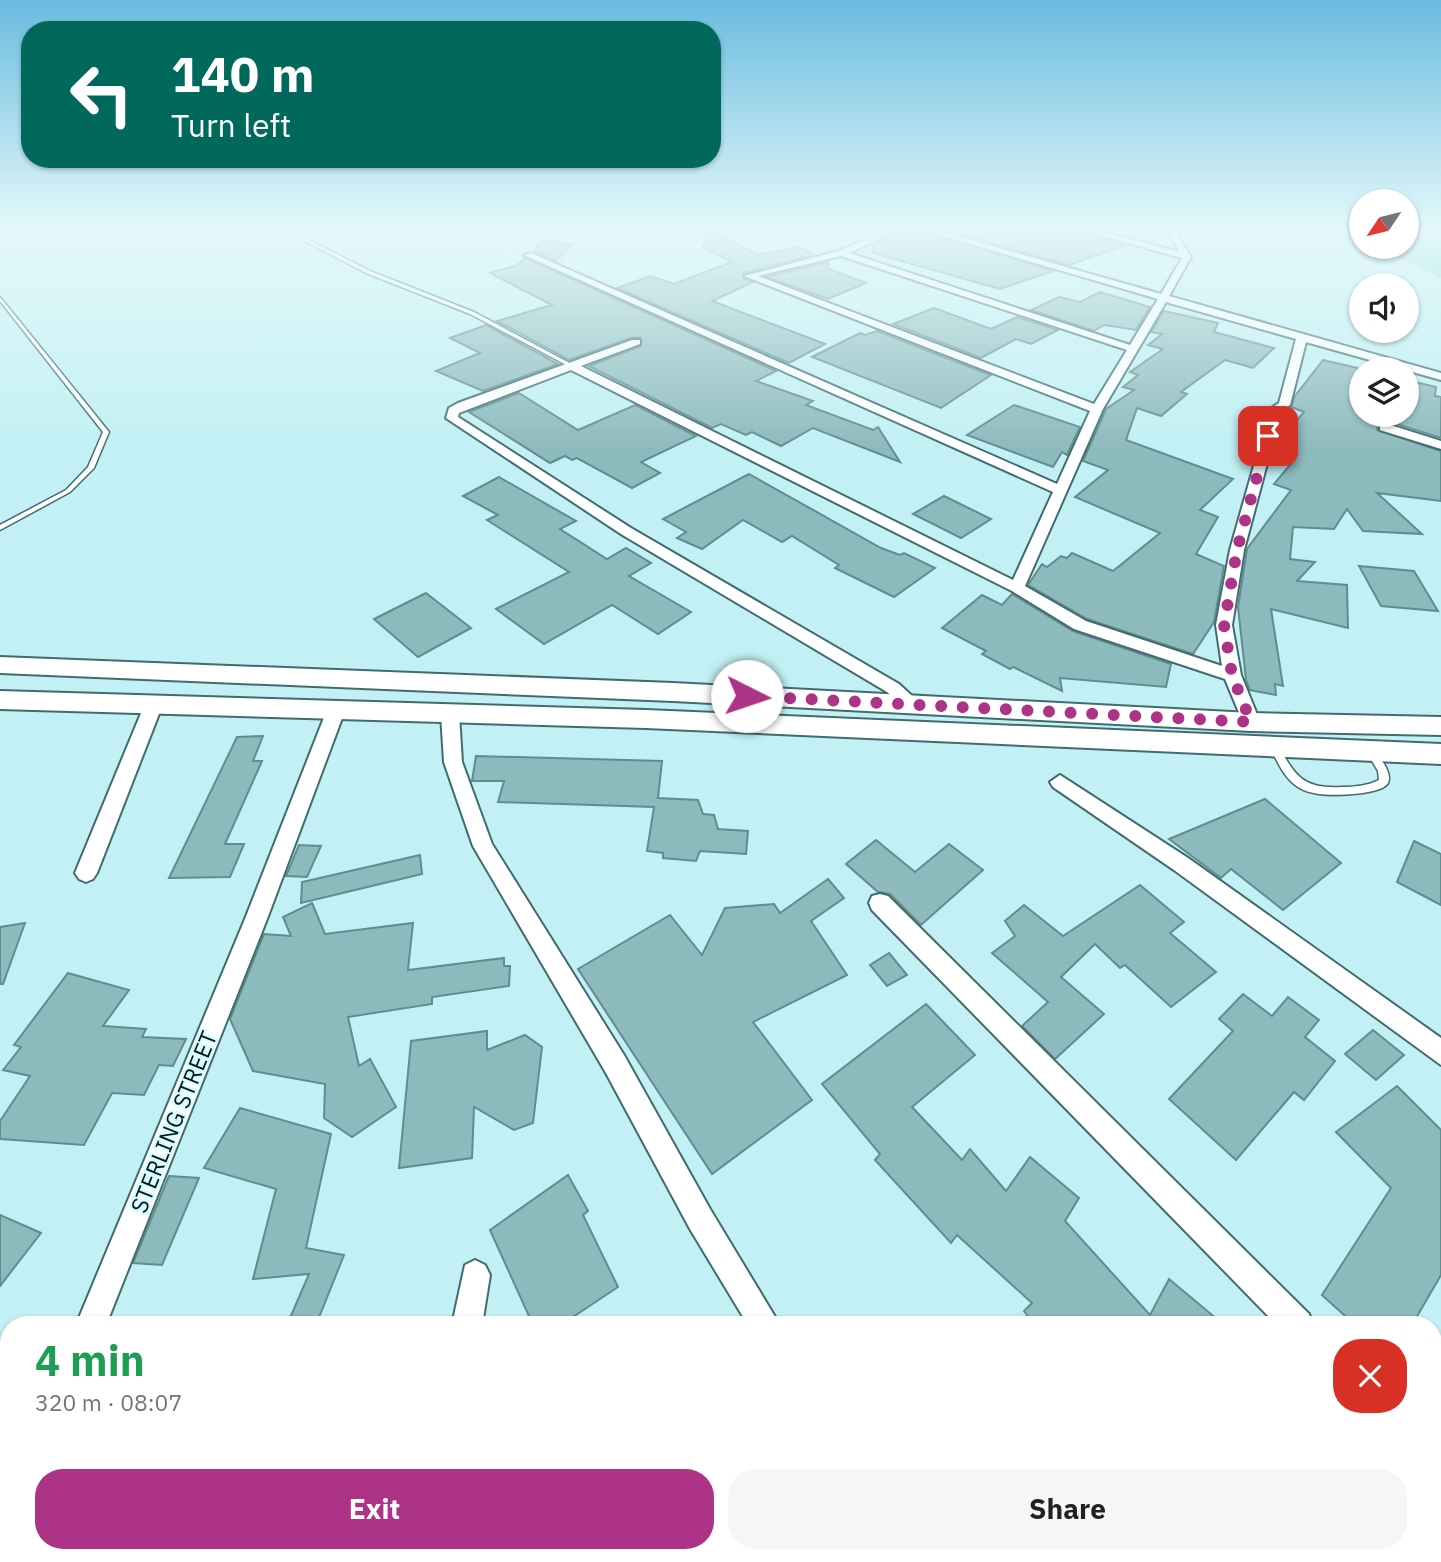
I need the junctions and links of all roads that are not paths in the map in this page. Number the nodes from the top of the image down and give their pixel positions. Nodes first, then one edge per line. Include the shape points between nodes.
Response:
1 (5, 304) edge
2 (449, 304) edge
3 (639, 304) edge
4 (822, 304) edge
5 (996, 304) edge
6 (1161, 304) edge
7 (1177, 304) edge
8 (1301, 339) junction
9 (636, 342) dead end
10 (1133, 349) junction
11 (575, 367) junction
12 (1441, 377) edge
13 (1097, 409) junction
14 (1384, 427) dead end
15 (1441, 445) edge
16 (1062, 491) junction
17 (0, 527) edge
18 (1017, 588) junction
19 (0, 665) edge
20 (1232, 675) junction
21 (0, 700) edge
22 (153, 706) junction
23 (914, 706) junction
24 (336, 710) junction
25 (450, 714) junction
26 (1251, 722) junction
27 (1441, 726) edge
28 (1275, 747) junction
29 (1371, 751) junction
30 (1441, 754) edge
31 (1060, 782) dead end
32 (86, 873) dead end
33 (880, 903) dead end
34 (1441, 1053) edge
35 (475, 1275) dead end
36 (95, 1316) edge
37 (468, 1316) edge
38 (759, 1316) edge
39 (1289, 1316) edge

1 - 17 lane via 106,432 91,468 68,491
2 - 11 lane
3 - 16 street
4 - 13 street
5 - 10 street
6 - 10 street
7 - 8 street
8 - 12 street
8 - 20 street via 1284,405 1276,409 1237,550 1224,625
9 - 11 street
10 - 13 street
11 - 18 street
11 - 23 street via 462,406 453,411 452,418 626,531 893,688
13 - 16 street
14 - 15 street
16 - 18 street
18 - 20 street via 1080,625
19 - 23 main road
20 - 26 street
21 - 22 main road
22 - 24 main road
22 - 32 street
23 - 26 main road
24 - 25 main road
24 - 36 street, STERLING STREET
25 - 28 main road
25 - 38 street via 453,762 483,846
26 - 27 main road
28 - 29 main road
28 - 29 lane via 1286,772 1297,783 1329,792 1384,782
29 - 30 main road
31 - 34 street
33 - 39 street
35 - 37 street

